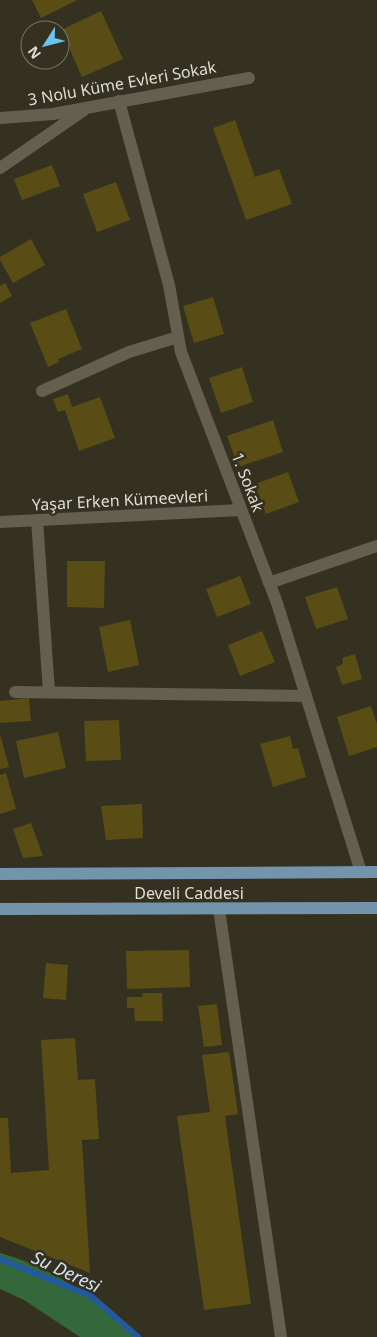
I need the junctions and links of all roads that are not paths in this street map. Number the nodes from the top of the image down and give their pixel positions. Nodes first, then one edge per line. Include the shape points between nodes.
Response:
1 (249, 78) dead end
2 (119, 101) junction
3 (89, 107) junction
4 (0, 118) edge
5 (0, 168) edge
6 (178, 337) junction
7 (42, 390) dead end
8 (241, 510) junction
9 (37, 520) junction
10 (0, 522) edge
11 (377, 546) edge
12 (269, 583) junction
13 (15, 692) dead end
14 (49, 692) junction
15 (306, 696) junction
16 (362, 872) junction
17 (377, 872) edge
18 (0, 874) edge
19 (377, 908) edge
20 (0, 909) edge
21 (219, 909) junction
22 (281, 1337) edge

1 - 2 street, 3 Nolu Küme Evleri Sokak
2 - 3 street, 3 Nolu Küme Evleri Sokak
2 - 6 street, 1. Sokak via 169,285
3 - 4 street, 3 Nolu Küme Evleri Sokak via 53,114
3 - 5 street
6 - 7 street via 129,352
6 - 8 street, 1. Sokak
8 - 9 street, Yaşar Erken Kümeevleri
8 - 12 street, 1. Sokak
9 - 10 street, Yaşar Erken Kümeevleri
9 - 14 street
11 - 12 street
12 - 15 street, 1. Sokak
13 - 14 street
14 - 15 street
15 - 16 street, 1. Sokak
16 - 17 main road, Develi Caddesi
16 - 18 main road, Develi Caddesi
19 - 21 main road, Develi Caddesi
20 - 21 main road, Develi Caddesi
21 - 22 street

